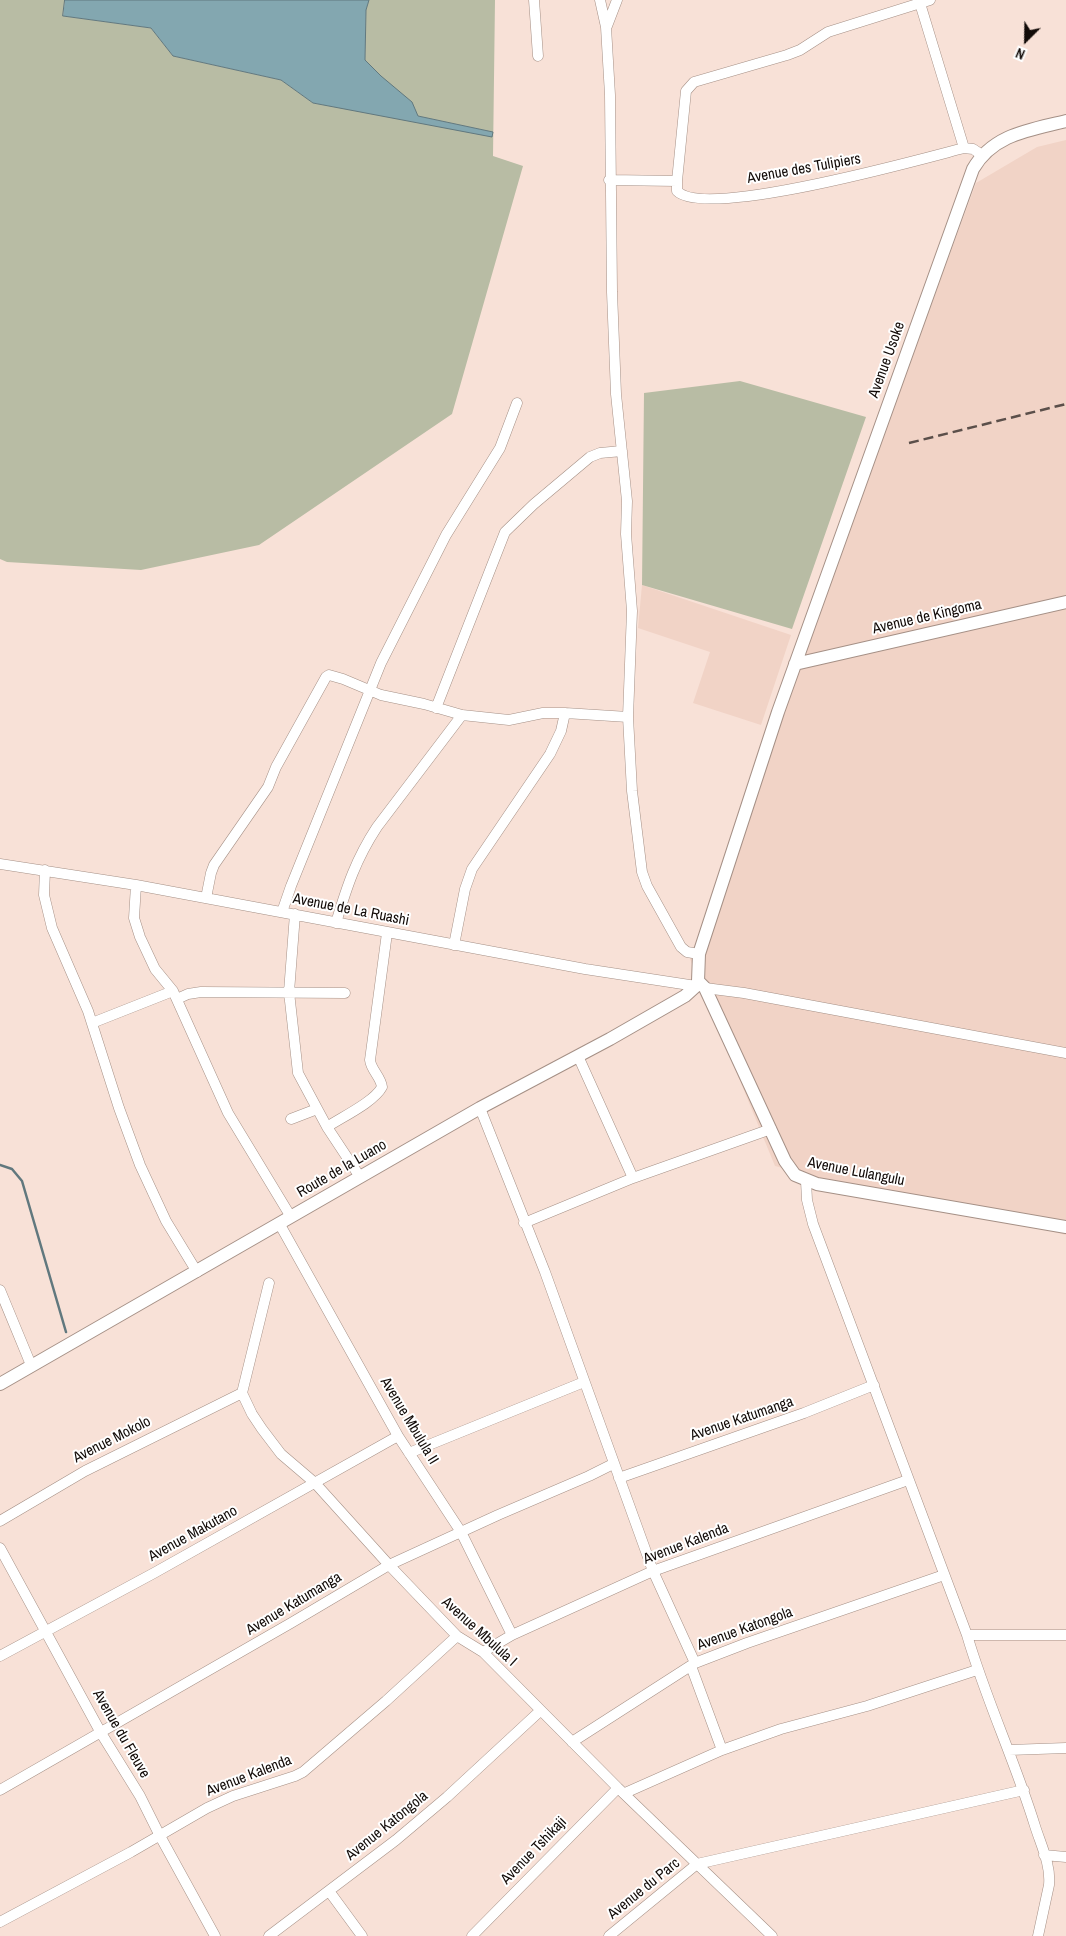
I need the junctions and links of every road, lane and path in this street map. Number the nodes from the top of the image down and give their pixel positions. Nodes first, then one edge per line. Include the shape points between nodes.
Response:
1 (534, 0) edge
2 (600, 0) edge
3 (617, 0) edge
4 (923, 1) edge
5 (606, 27) junction
6 (538, 56) dead end
7 (1066, 121) edge
8 (964, 148) junction
9 (982, 155) junction
10 (609, 180) junction
11 (677, 181) junction
12 (517, 403) dead end
13 (622, 451) junction
14 (1066, 602) edge
15 (795, 664) junction
16 (370, 690) junction
17 (436, 708) junction
18 (565, 712) junction
19 (462, 715) junction
20 (628, 717) junction
21 (0, 864) edge
22 (45, 870) junction
23 (136, 885) junction
24 (206, 898) junction
25 (282, 912) junction
26 (295, 914) junction
27 (336, 923) junction
28 (387, 933) junction
29 (454, 945) junction
30 (699, 954) junction
31 (700, 985) junction
32 (289, 992) junction
33 (345, 992) dead end
34 (175, 995) junction
35 (92, 1023) junction
36 (1066, 1053) edge
37 (578, 1056) junction
38 (480, 1108) junction
39 (317, 1109) junction
40 (291, 1119) dead end
41 (327, 1127) junction
42 (771, 1130) junction
43 (360, 1177) junction
44 (633, 1178) junction
45 (806, 1181) junction
46 (285, 1220) junction
47 (524, 1223) junction
48 (1066, 1227) edge
49 (197, 1272) junction
50 (269, 1283) dead end
51 (0, 1290) edge
52 (31, 1366) junction
53 (584, 1382) junction
54 (0, 1384) edge
55 (874, 1385) junction
56 (242, 1392) junction
57 (398, 1436) junction
58 (409, 1453) junction
59 (613, 1464) junction
60 (619, 1478) junction
61 (908, 1480) junction
62 (314, 1483) junction
63 (0, 1521) edge
64 (461, 1532) junction
65 (0, 1548) edge
66 (389, 1565) junction
67 (653, 1571) junction
68 (944, 1575) junction
69 (45, 1631) junction
70 (512, 1635) junction
71 (967, 1635) junction
72 (1066, 1635) edge
73 (457, 1636) junction
74 (483, 1652) junction
75 (0, 1656) edge
76 (693, 1664) junction
77 (977, 1670) junction
78 (540, 1711) junction
79 (101, 1733) junction
80 (572, 1742) junction
81 (1066, 1748) edge
82 (722, 1750) junction
83 (1009, 1750) junction
84 (0, 1790) edge
85 (621, 1790) junction
86 (1024, 1790) junction
87 (160, 1836) junction
88 (1044, 1855) junction
89 (1066, 1857) edge
90 (697, 1864) junction
91 (329, 1891) junction
92 (0, 1922) edge
93 (215, 1936) edge
94 (269, 1936) edge
95 (362, 1936) edge
96 (472, 1936) edge
97 (609, 1936) edge
98 (772, 1936) edge
99 (1038, 1936) edge

1 - 6 street
2 - 5 street
3 - 5 street
4 - 8 street
4 - 11 street via 828,32 787,55 694,82 686,91
5 - 10 street via 610,95
7 - 9 street, Avenue Usoke via 997,142
8 - 9 street
8 - 11 street, Avenue des Tulipiers via 782,192 724,198 691,197 678,192
9 - 15 street, Avenue Usoke via 973,169
10 - 11 street
10 - 13 street via 616,394
12 - 16 street via 500,448 446,535
13 - 17 street via 590,457 504,532
13 - 20 street via 632,611
14 - 15 street, Avenue de Kingoma
15 - 30 street, Avenue Usoke
16 - 17 street
16 - 24 street via 332,675 326,677 268,786 214,865
16 - 25 street
17 - 19 street
18 - 19 street via 509,720
18 - 20 street
18 - 29 street via 561,731 550,754 472,869
19 - 27 street via 365,846
20 - 30 street via 632,791 642,872 681,946 687,952
21 - 22 street, Avenue de La Ruashi
22 - 23 street, Avenue de La Ruashi
22 - 35 street via 44,895 50,922
23 - 24 street, Avenue de La Ruashi
23 - 34 street, Avenue Mbulula II via 136,928 155,969
24 - 25 street, Avenue de La Ruashi
25 - 26 street, Avenue de La Ruashi
26 - 27 street, Avenue de La Ruashi
26 - 32 street
27 - 28 street, Avenue de La Ruashi
28 - 29 street, Avenue de La Ruashi
28 - 41 street via 370,1060 382,1087
29 - 31 street, Avenue de La Ruashi via 585,969
30 - 31 street, Avenue Usoke
31 - 36 street, Avenue de La Ruashi
31 - 37 street, Route de la Luano
31 - 42 street, Avenue Lulangulu
32 - 33 street
32 - 34 street
32 - 39 street via 298,1073
34 - 35 street
34 - 46 street, Avenue Mbulula II via 228,1113
35 - 49 street via 118,1108 140,1165 166,1221
37 - 38 street, Route de la Luano
37 - 44 street
38 - 43 street, Route de la Luano
38 - 47 street
39 - 40 street
39 - 41 street
41 - 43 street
42 - 44 street
42 - 45 street, Avenue Lulangulu via 792,1172
43 - 46 street, Route de la Luano
44 - 47 street
45 - 48 street, Avenue Lulangulu
45 - 55 street via 806,1200 813,1224
46 - 49 street, Route de la Luano
46 - 57 street, Avenue Mbulula II
47 - 53 street
49 - 52 street, Route de la Luano
50 - 56 street
51 - 52 street
52 - 54 street, Route de la Luano
53 - 58 street
53 - 59 street
55 - 60 street, Avenue Katumanga
55 - 61 street
56 - 62 street, Avenue Mbulula I via 271,1442
56 - 63 street, Avenue Mokolo via 84,1471
57 - 58 street, Avenue Mbulula II
57 - 62 street, Avenue Makutano
58 - 64 street, Avenue Mbulula II
59 - 60 street
59 - 64 street, Avenue Katumanga
60 - 67 street
61 - 67 street, Avenue Kalenda
61 - 68 street
62 - 66 street, Avenue Mbulula I
62 - 69 street, Avenue Makutano
64 - 66 street, Avenue Katumanga
64 - 70 street, Avenue Mbulula II
65 - 69 street, Avenue du Fleuve
66 - 73 street, Avenue Mbulula I
66 - 79 street, Avenue Katumanga
67 - 70 street, Avenue Kalenda
67 - 76 street
68 - 71 street
68 - 76 street, Avenue Katongola via 747,1642
69 - 75 street, Avenue Makutano
69 - 79 street, Avenue du Fleuve
70 - 74 street, Avenue Kalenda
71 - 72 street
71 - 77 street
73 - 74 street, Avenue Mbulula I
73 - 87 street, Avenue Kalenda via 303,1772 233,1796
74 - 78 street, Avenue Mbulula I
76 - 80 street, Avenue Katongola
76 - 82 street
77 - 82 street
77 - 83 street
78 - 80 street, Avenue Mbulula I
78 - 91 street, Avenue Katongola via 428,1813
79 - 84 street, Avenue Katumanga
79 - 87 street, Avenue du Fleuve via 140,1796
80 - 85 street, Avenue Mbulula I
81 - 83 street
82 - 85 street
83 - 86 street
85 - 90 street, Avenue Mbulula I
85 - 96 street, Avenue Tshikaji
86 - 88 street
86 - 90 street
87 - 92 street, Avenue Kalenda
87 - 93 street, Avenue du Fleuve
88 - 89 street
88 - 99 street via 1050,1878
90 - 97 street, Avenue du Parc
90 - 98 street, Avenue Mbulula I
91 - 94 street, Avenue Katongola
91 - 95 street

